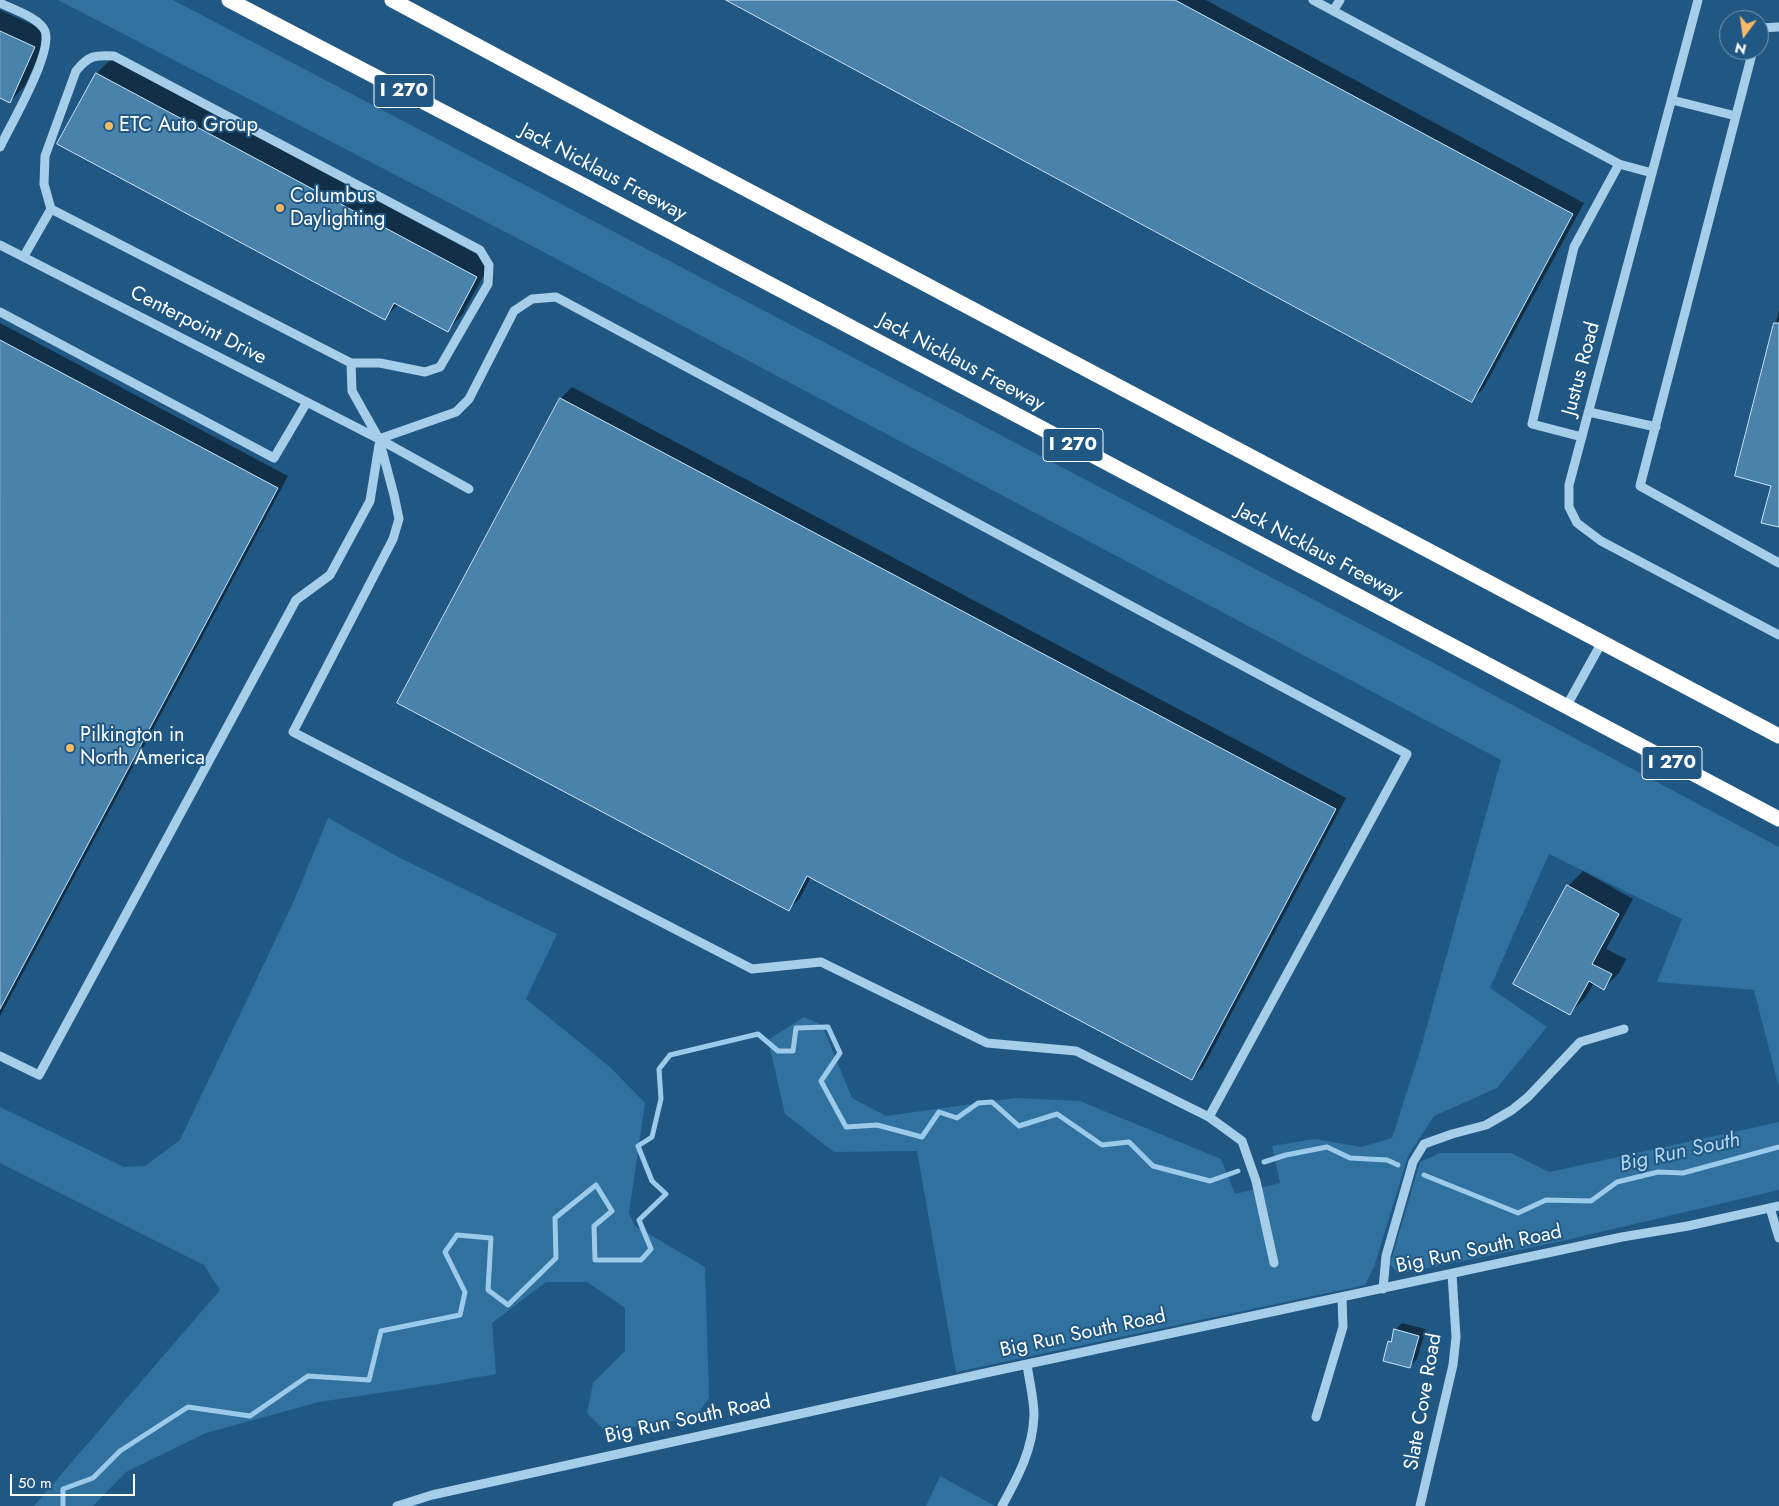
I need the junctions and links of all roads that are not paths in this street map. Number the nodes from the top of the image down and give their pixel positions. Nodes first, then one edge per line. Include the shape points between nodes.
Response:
1 (229, 0) edge
2 (392, 0) edge
3 (1313, 0) edge
4 (1340, 0) edge
5 (1698, 0) edge
6 (0, 3) edge
7 (1334, 11) junction
8 (1750, 60) edge
9 (1672, 100) junction
10 (1736, 116) junction
11 (0, 147) edge
12 (1619, 164) junction
13 (1652, 173) junction
14 (51, 209) junction
15 (0, 245) edge
16 (24, 256) junction
17 (0, 312) edge
18 (351, 363) junction
19 (307, 402) junction
20 (1589, 412) junction
21 (1656, 427) junction
22 (1582, 437) junction
23 (379, 439) junction
24 (469, 489) dead end
25 (1779, 562) edge
26 (1779, 635) edge
27 (1602, 642) junction
28 (1566, 707) junction
29 (1779, 736) edge
30 (1779, 819) edge
31 (1624, 1029) dead end
32 (0, 1056) edge
33 (1209, 1117) junction
34 (1774, 1207) edge
35 (1779, 1238) edge
36 (1274, 1263) dead end
37 (1452, 1274) junction
38 (1383, 1289) junction
39 (1342, 1298) junction
40 (1027, 1364) junction
41 (1316, 1417) dead end
42 (397, 1506) edge
43 (1002, 1506) edge
44 (1420, 1506) edge

1 - 28 highway, Jack Nicklaus Freeway / I 270
2 - 27 highway
3 - 7 street
4 - 7 street
5 - 9 street, Justus Road
6 - 11 street via 33,18 44,30 46,45 42,61
7 - 12 street
8 - 10 street
9 - 10 street
9 - 13 street, Justus Road
10 - 21 street
12 - 13 street
12 - 22 street via 1574,247 1532,424
13 - 20 street, Justus Road
14 - 16 street
14 - 18 street
14 - 18 street via 44,184 45,156 76,71 86,59 98,55 114,56 480,250 488,265 488,284 440,367 426,372 380,363
15 - 16 street, Centerpoint Drive
16 - 19 street, Centerpoint Drive
17 - 19 street via 274,458
18 - 23 street via 352,391
19 - 23 street, Centerpoint Drive
20 - 21 street
20 - 22 street, Justus Road
21 - 25 street via 1640,486
22 - 26 street, Justus Road via 1569,485 1569,508 1577,523 1601,541
23 - 24 street, Centerpoint Drive
23 - 32 street via 370,501 330,575 296,600 39,1075
23 - 33 street via 399,519 393,539 293,732 752,969 821,962 987,1043 1076,1051
23 - 33 street via 456,412 468,399 514,311 532,299 556,297 1407,754
27 - 28 street
27 - 29 highway
28 - 30 highway, Jack Nicklaus Freeway / I 270
31 - 38 street via 1580,1042 1528,1097 1486,1125 1424,1144 1413,1162 1386,1256
33 - 36 street via 1242,1141 1256,1181
34 - 35 street
34 - 37 street, Big Run South Road
37 - 38 street, Big Run South Road
37 - 44 street, Slate Cove Road via 1456,1337 1453,1365
38 - 39 street, Big Run South Road
39 - 40 street, Big Run South Road
39 - 41 street via 1343,1326
40 - 42 street, Big Run South Road via 432,1494
40 - 43 street via 1034,1414 1031,1443 1020,1474

